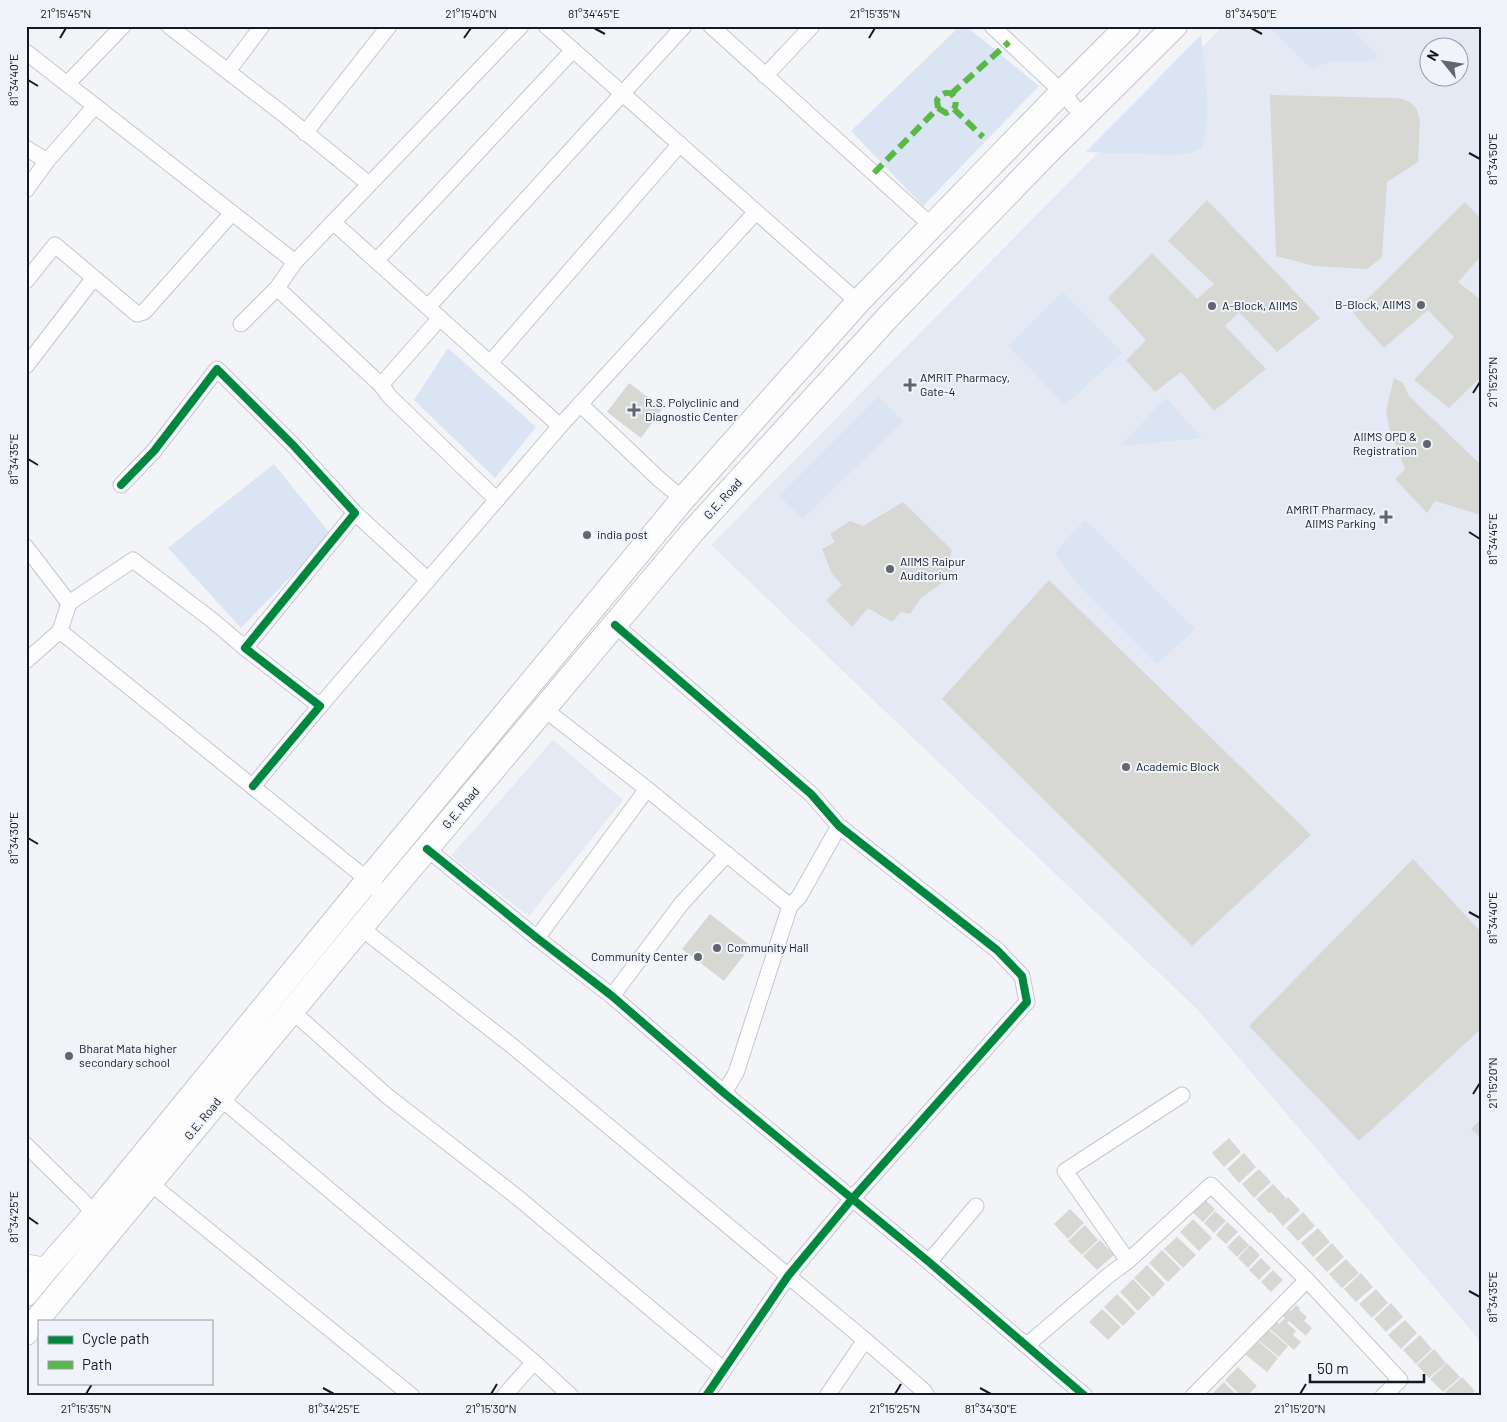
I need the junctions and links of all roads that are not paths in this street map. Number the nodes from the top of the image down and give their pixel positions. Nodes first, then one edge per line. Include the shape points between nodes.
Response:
1 (124, 26) edge
2 (169, 26) edge
3 (262, 26) edge
4 (389, 26) edge
5 (546, 26) edge
6 (684, 26) edge
7 (711, 26) edge
8 (812, 26) edge
9 (992, 26) edge
10 (1128, 26) edge
11 (1175, 26) edge
12 (520, 27) edge
13 (573, 50) junction
14 (26, 52) edge
15 (228, 71) junction
16 (765, 76) junction
17 (67, 84) junction
18 (1062, 92) junction
19 (623, 94) junction
20 (95, 106) junction
21 (1083, 117) junction
22 (305, 133) junction
23 (680, 144) junction
24 (26, 148) edge
25 (47, 161) junction
26 (370, 184) junction
27 (26, 190) edge
28 (756, 212) junction
29 (232, 213) junction
30 (334, 222) junction
31 (932, 226) junction
32 (376, 260) junction
33 (295, 262) junction
34 (93, 278) junction
35 (26, 280) edge
36 (277, 288) junction
37 (858, 302) junction
38 (428, 307) junction
39 (440, 318) junction
40 (241, 324) dead end
41 (490, 363) junction
42 (26, 366) edge
43 (381, 385) junction
44 (580, 404) junction
45 (560, 426) junction
46 (121, 485) dead end
47 (683, 499) junction
48 (497, 500) junction
49 (355, 513) junction
50 (26, 547) edge
51 (428, 580) junction
52 (69, 603) junction
53 (615, 625) junction
54 (60, 630) junction
55 (245, 648) junction
56 (26, 661) edge
57 (320, 706) junction
58 (544, 709) junction
59 (253, 786) junction
60 (647, 789) junction
61 (839, 826) junction
62 (427, 849) junction
63 (727, 854) junction
64 (368, 880) junction
65 (386, 897) junction
66 (790, 906) junction
67 (361, 928) junction
68 (537, 938) junction
69 (612, 996) junction
70 (291, 1012) junction
71 (724, 1093) junction
72 (1182, 1095) dead end
73 (220, 1098) junction
74 (26, 1145) edge
75 (150, 1183) junction
76 (852, 1199) junction
77 (976, 1206) dead end
78 (104, 1221) junction
79 (1128, 1261) junction
80 (929, 1262) junction
81 (37, 1264) edge
82 (788, 1276) junction
83 (1307, 1280) junction
84 (26, 1294) edge
85 (26, 1333) edge
86 (865, 1340) junction
87 (1027, 1345) junction
88 (534, 1362) junction
89 (724, 1370) junction
90 (412, 1396) edge
91 (504, 1396) edge
92 (571, 1396) edge
93 (706, 1396) edge
94 (827, 1396) edge
95 (927, 1396) edge
96 (1085, 1396) edge
97 (1194, 1396) edge
98 (1383, 1396) edge

1 - 17 street
2 - 15 street
3 - 15 street
4 - 22 street
5 - 13 street
6 - 19 street
7 - 16 street
8 - 16 street
9 - 18 street
10 - 18 main road
11 - 21 main road, G.E. Road
12 - 26 street
13 - 19 street
13 - 32 street
14 - 17 street
15 - 22 street
16 - 31 street
17 - 20 street
18 - 21 street
18 - 31 main road
19 - 23 street
19 - 38 street
20 - 25 street
20 - 29 street
21 - 53 main road, G.E. Road via 889,316 694,530
22 - 26 street
23 - 28 street
23 - 41 street
24 - 25 street
25 - 27 street
26 - 30 street
28 - 37 street
28 - 44 street
29 - 33 street
29 - 34 street via 144,312 137,314
30 - 32 street
30 - 33 street
31 - 37 main road
32 - 38 street
33 - 36 street
34 - 35 street via 54,245
34 - 42 street
36 - 40 street
36 - 43 street
37 - 47 main road
38 - 39 street
39 - 41 street
39 - 43 street
41 - 45 street
43 - 48 street
44 - 45 street
44 - 47 street
45 - 48 street
46 - 49 street via 154,451 217,369
47 - 64 main road
48 - 51 street
49 - 51 street
49 - 55 street
50 - 52 street
51 - 57 street
52 - 54 street
52 - 55 street via 133,560
53 - 58 main road, G.E. Road
53 - 61 street via 811,794
54 - 56 street
54 - 59 street
55 - 57 street
57 - 59 street
58 - 60 street
58 - 62 main road, G.E. Road
59 - 64 street
60 - 63 street
60 - 68 street
61 - 66 street via 799,897
61 - 76 street via 997,950 1022,976 1027,1002
62 - 65 main road, G.E. Road
62 - 68 street
63 - 66 street
63 - 69 street via 682,903
64 - 65 street
64 - 78 main road
65 - 67 main road, G.E. Road
66 - 71 street via 736,1073
67 - 70 main road, G.E. Road
67 - 82 street via 512,1045
68 - 69 street
69 - 71 street
70 - 73 main road, G.E. Road
70 - 89 street via 386,1095 517,1197
71 - 76 street
72 - 79 street via 1066,1172
73 - 75 main road, G.E. Road
73 - 88 street
74 - 78 street
75 - 78 main road, G.E. Road
75 - 90 street
76 - 80 street
76 - 82 street
77 - 80 street
78 - 81 main road
78 - 85 main road, G.E. Road
79 - 83 street via 1211,1185
79 - 87 street
80 - 87 street
81 - 84 main road
82 - 86 street
82 - 89 street
83 - 97 street
83 - 98 street via 1400,1380
86 - 94 street
86 - 95 street
87 - 96 street
88 - 91 street
88 - 92 street
89 - 93 street

